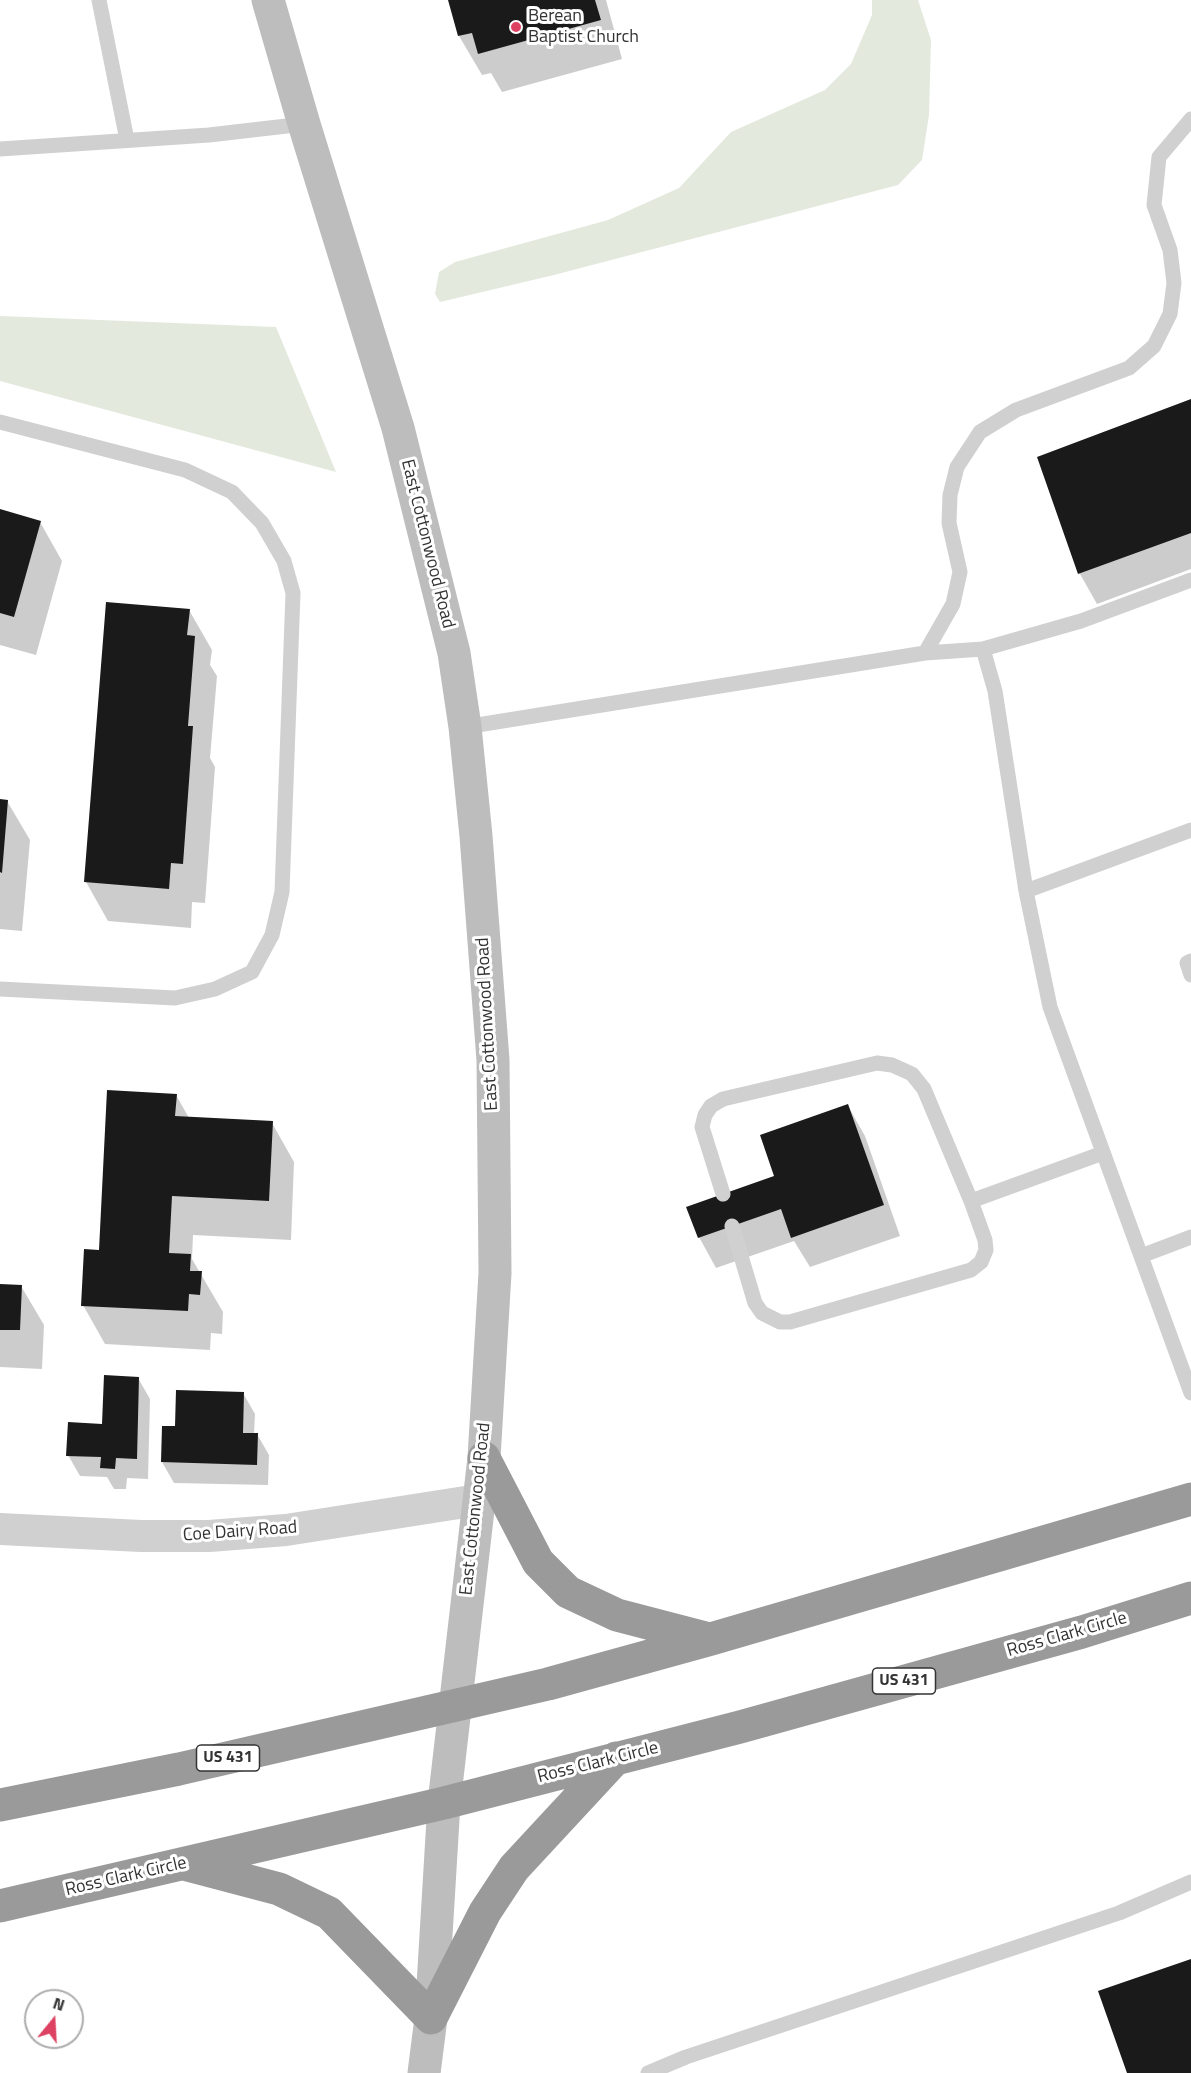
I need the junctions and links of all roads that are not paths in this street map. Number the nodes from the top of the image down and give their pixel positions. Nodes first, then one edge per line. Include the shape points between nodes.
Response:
1 (99, 0) edge
2 (268, 0) edge
3 (1191, 119) edge
4 (304, 124) junction
5 (127, 140) junction
6 (0, 149) edge
7 (0, 422) edge
8 (1191, 580) edge
9 (983, 649) junction
10 (925, 653) junction
11 (465, 727) junction
12 (1191, 830) edge
13 (1026, 891) junction
14 (1191, 961) edge
15 (1191, 975) edge
16 (0, 989) edge
17 (1104, 1153) junction
18 (723, 1194) dead end
19 (971, 1201) junction
20 (732, 1226) dead end
21 (1191, 1237) edge
22 (1141, 1256) junction
23 (1191, 1393) edge
24 (484, 1458) junction
25 (1191, 1499) edge
26 (478, 1500) junction
27 (0, 1530) edge
28 (1191, 1598) edge
29 (711, 1639) junction
30 (454, 1707) junction
31 (616, 1758) junction
32 (444, 1803) junction
33 (0, 1805) edge
34 (184, 1864) junction
35 (1191, 1882) edge
36 (0, 1906) edge
37 (430, 2018) junction
38 (424, 2073) edge
39 (648, 2073) edge

1 - 5 lane
2 - 4 main road, East Cottonwood Road
3 - 10 lane via 1159,157 1154,205 1170,250 1174,282 1170,314 1154,346 1130,368 1016,410 980,432 957,467 950,495 949,523 960,572 953,604
4 - 5 lane
4 - 11 main road, East Cottonwood Road via 398,428 454,653
5 - 6 lane
7 - 16 lane via 185,470 232,492 262,523 284,561 293,593 282,892 272,935 252,972 215,989 175,998
8 - 9 lane via 1081,621
9 - 10 lane
9 - 13 lane via 995,691
10 - 11 lane
11 - 24 main road, East Cottonwood Road via 493,1060 495,1273
12 - 13 lane
13 - 17 lane via 1050,1008
14 - 15 lane via 1186,963
17 - 19 lane
17 - 22 lane
18 - 19 lane via 702,1126 711,1106 723,1099 877,1063 902,1068 924,1089
19 - 20 lane via 986,1250 981,1262 971,1270 790,1322 762,1313 755,1303
21 - 22 lane
22 - 23 lane
24 - 26 main road, East Cottonwood Road
24 - 29 highway via 537,1562 568,1592 617,1615
25 - 29 highway, US 431
26 - 27 street, Coe Dairy Road via 286,1530 209,1536
26 - 30 main road, East Cottonwood Road
28 - 31 highway, Ross Clark Circle / US 431 via 1082,1632
29 - 30 highway, US 431
30 - 32 main road, East Cottonwood Road
30 - 33 highway, US 431
31 - 32 highway, Ross Clark Circle / US 431
31 - 37 highway via 514,1868 485,1912
32 - 34 highway, Ross Clark Circle / US 431
32 - 37 main road, East Cottonwood Road
34 - 36 highway, Ross Clark Circle / US 431
34 - 37 highway via 279,1889 329,1913
35 - 39 lane via 1119,1913
37 - 38 main road, East Cottonwood Road

